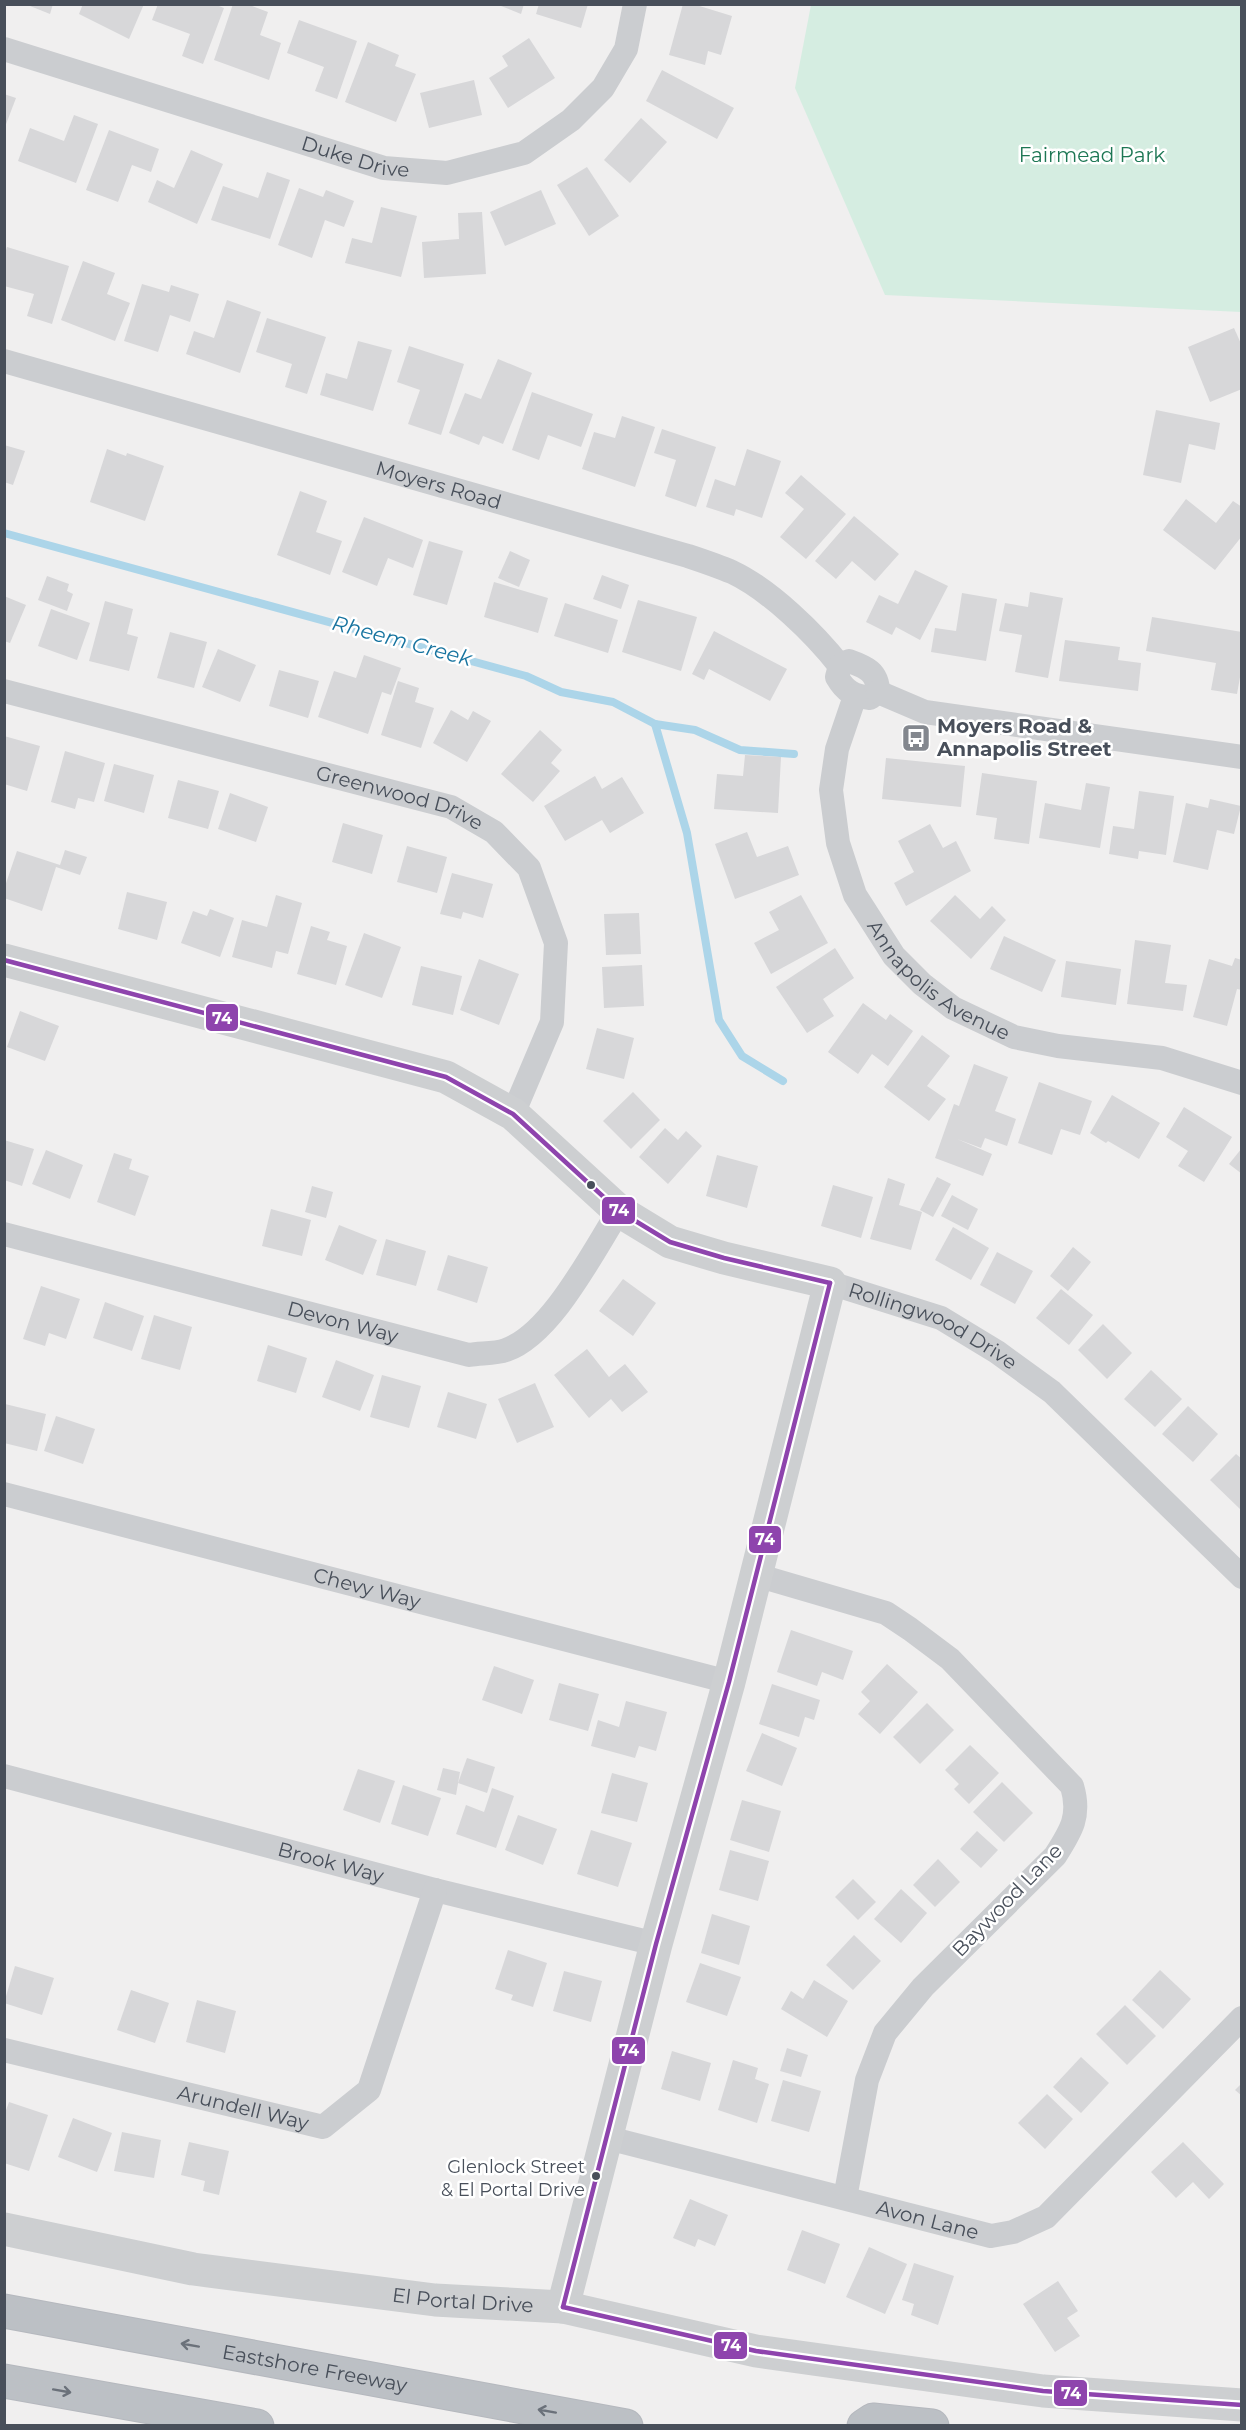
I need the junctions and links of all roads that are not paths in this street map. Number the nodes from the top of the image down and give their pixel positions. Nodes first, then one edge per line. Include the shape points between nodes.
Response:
1 (635, 4) edge
2 (4, 49) edge
3 (4, 361) edge
4 (4, 691) edge
5 (867, 694) junction
6 (1242, 757) edge
7 (4, 960) edge
8 (1242, 1083) edge
9 (513, 1113) junction
10 (619, 1211) junction
11 (4, 1234) edge
12 (830, 1283) junction
13 (4, 1494) edge
14 (756, 1575) junction
15 (1242, 1577) edge
16 (729, 1682) junction
17 (4, 1776) edge
18 (435, 1890) junction
19 (656, 1944) junction
20 (1242, 2018) edge
21 (4, 2050) edge
22 (608, 2138) junction
23 (845, 2198) junction
24 (4, 2229) edge
25 (563, 2307) junction
26 (4, 2311) edge
27 (4, 2381) edge
28 (1242, 2405) edge
29 (257, 2426) edge
30 (626, 2426) edge
31 (864, 2426) edge
32 (932, 2426) edge

1 - 2 street, Duke Drive via 626,49 603,88 571,120 524,153 447,173 384,168
3 - 5 street, Moyers Road via 688,556 734,573 782,606 823,643 840,666 837,677 844,688
4 - 9 street, Greenwood Drive via 451,807 494,832 529,868 556,943 552,1022
5 - 6 street, Moyers Road via 925,712
5 - 8 street, Annapolis Avenue via 837,749 831,790 838,843 855,895 894,956 953,1008 1014,1037 1162,1058
7 - 9 street, Rollingwood Drive via 446,1077
9 - 10 street, Rollingwood Drive
10 - 11 street, Devon Way via 537,1331 506,1350 469,1355
10 - 12 street, Rollingwood Drive via 670,1242
12 - 14 street
12 - 15 street, Rollingwood Drive via 941,1318 997,1352 1052,1392
13 - 16 street, Chevy Way
14 - 16 street
14 - 23 street, Baywood Lane via 886,1613 910,1629 950,1659 1072,1786 1078,1804 1069,1834 1055,1856 922,1987 885,2033 867,2080
16 - 19 street
17 - 18 street, Brook Way
18 - 19 street, Brook Way
18 - 21 street, Arundell Way via 369,2090 323,2127
19 - 22 street
20 - 23 street, Avon Lane via 1047,2217 1013,2232 991,2236
22 - 23 street, Avon Lane
22 - 25 street
24 - 25 street, El Portal Drive via 193,2269 435,2300
25 - 28 street, El Portal Drive via 756,2351 1042,2391
30 -> 26 highway, Eastshore Freeway
27 -> 29 highway
31 - 32 highway via 873,2420

